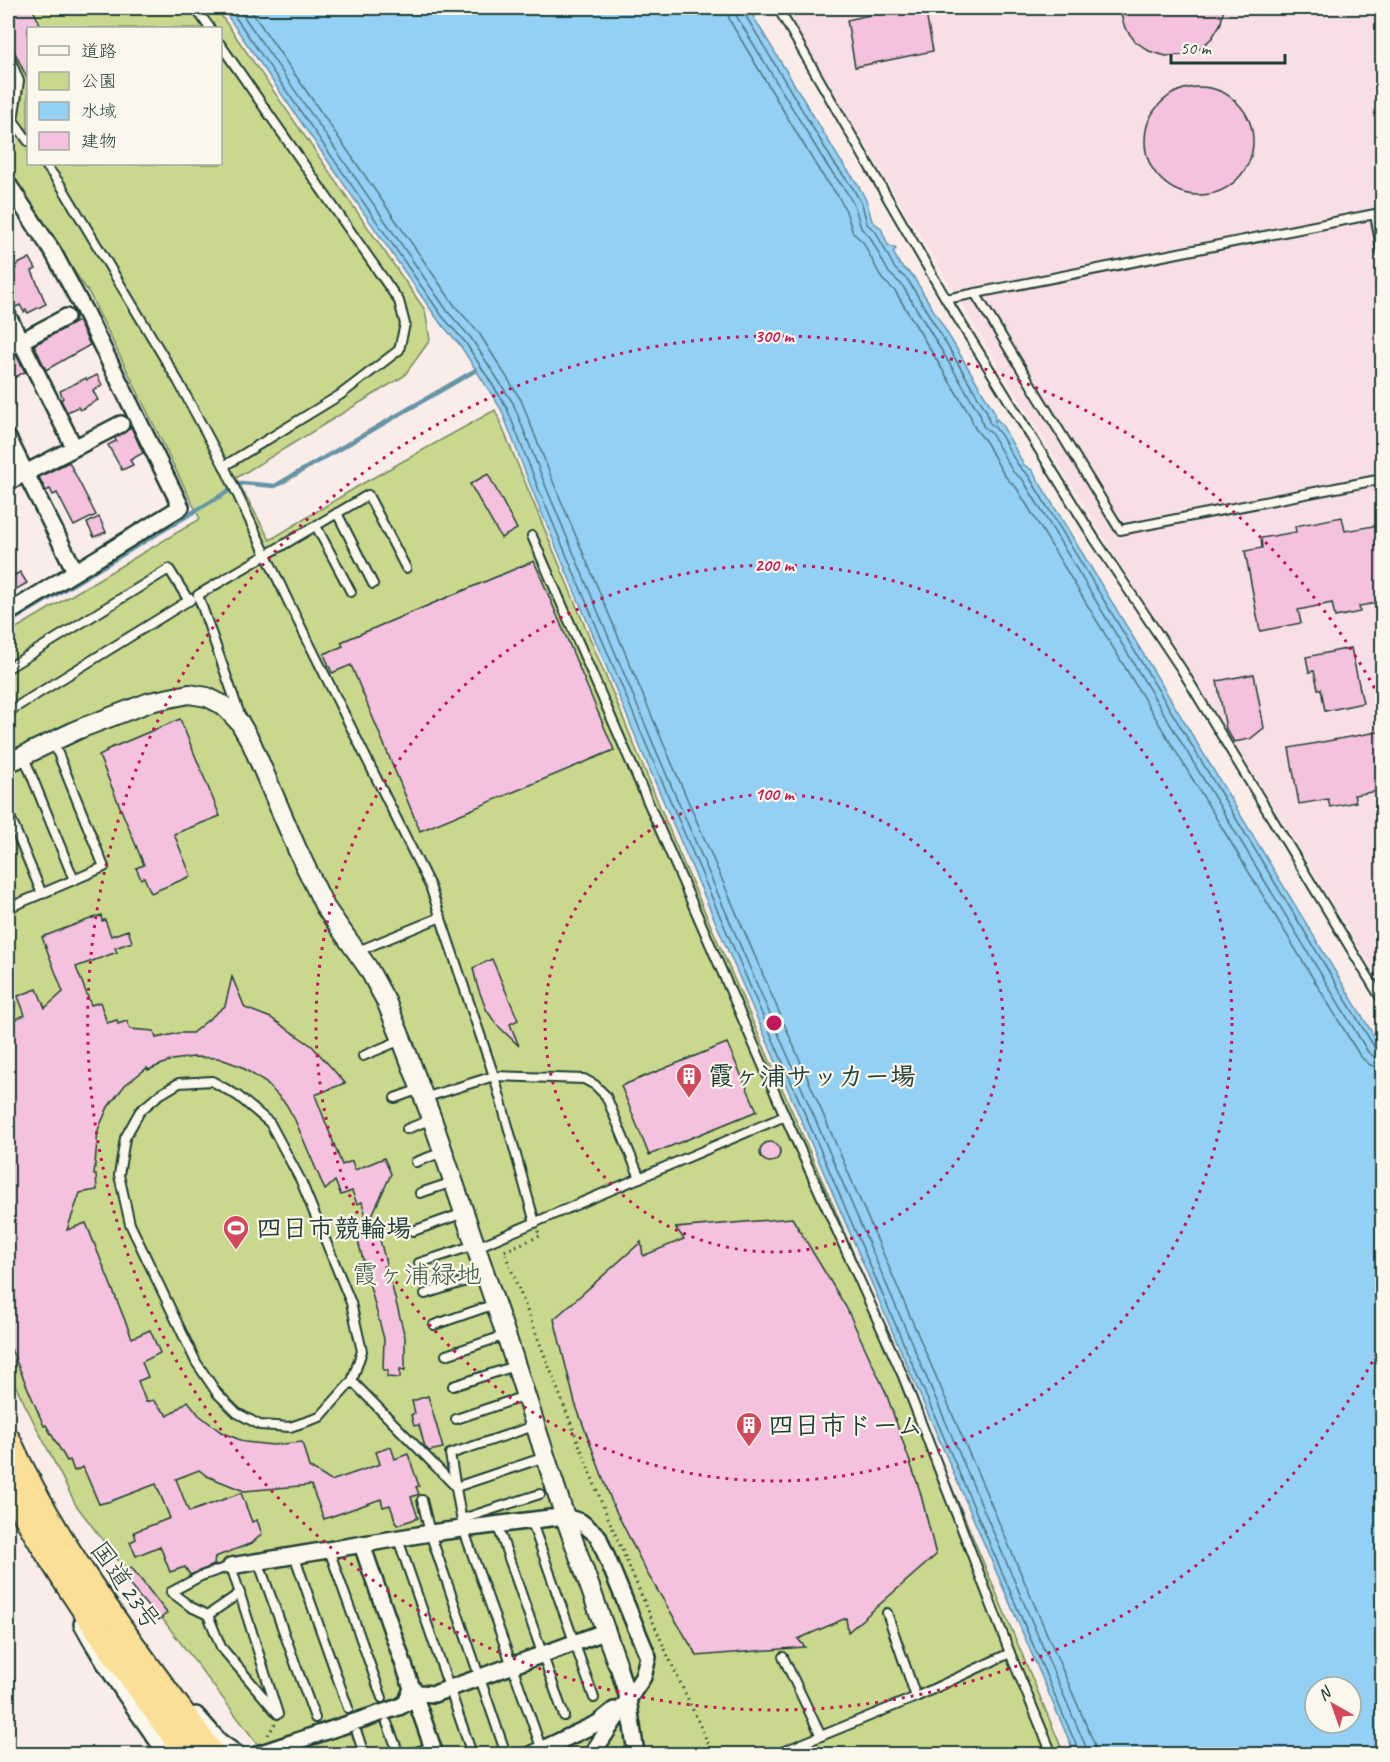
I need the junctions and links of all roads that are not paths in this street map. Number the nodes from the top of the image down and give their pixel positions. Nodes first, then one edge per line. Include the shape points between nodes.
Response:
1 (195, 8) edge
2 (778, 8) edge
3 (209, 27) edge
4 (222, 47) edge
5 (8, 54) edge
6 (10, 116) edge
7 (27, 140) edge
8 (46, 165) edge
9 (8, 184) edge
10 (1383, 254) edge
11 (975, 293) junction
12 (946, 299) junction
13 (8, 316) edge
14 (66, 316) dead end
15 (14, 344) edge
16 (121, 424) dead end
17 (8, 438) edge
18 (74, 447) junction
19 (224, 466) junction
20 (25, 473) junction
21 (1383, 478) edge
22 (8, 482) edge
23 (337, 513) junction
24 (316, 526) junction
25 (532, 536) dead end
26 (264, 551) junction
27 (406, 568) dead end
28 (75, 571) junction
29 (374, 584) dead end
30 (351, 592) dead end
31 (198, 595) junction
32 (189, 601) junction
33 (8, 613) edge
34 (8, 668) edge
35 (8, 712) edge
36 (246, 734) junction
37 (53, 741) junction
38 (15, 759) edge
39 (8, 812) edge
40 (74, 880) junction
41 (42, 894) junction
42 (8, 908) edge
43 (441, 917) junction
44 (357, 952) junction
45 (1383, 1000) edge
46 (402, 1040) junction
47 (363, 1056) dead end
48 (494, 1076) junction
49 (423, 1093) junction
50 (395, 1098) dead end
51 (785, 1116) junction
52 (432, 1119) junction
53 (407, 1129) dead end
54 (443, 1152) junction
55 (416, 1162) dead end
56 (640, 1178) junction
57 (453, 1182) junction
58 (420, 1193) dead end
59 (464, 1213) junction
60 (535, 1223) junction
61 (413, 1231) dead end
62 (475, 1246) junction
63 (419, 1263) dead end
64 (485, 1275) junction
65 (425, 1294) dead end
66 (495, 1304) junction
67 (434, 1325) dead end
68 (506, 1335) junction
69 (446, 1355) dead end
70 (515, 1366) junction
71 (352, 1381) junction
72 (453, 1386) dead end
73 (525, 1396) junction
74 (456, 1419) dead end
75 (534, 1426) junction
76 (8, 1440) edge
77 (545, 1457) junction
78 (8, 1483) edge
79 (456, 1486) junction
80 (540, 1494) dead end
81 (422, 1500) dead end
82 (565, 1517) junction
83 (531, 1520) junction
84 (462, 1524) junction
85 (497, 1524) junction
86 (32, 1528) junction
87 (430, 1533) junction
88 (398, 1539) junction
89 (362, 1545) junction
90 (329, 1550) junction
91 (294, 1555) junction
92 (258, 1561) junction
93 (231, 1566) junction
94 (240, 1593) junction
95 (887, 1613) dead end
96 (208, 1615) junction
97 (121, 1629) junction
98 (606, 1631) junction
99 (573, 1643) junction
100 (1010, 1653) junction
101 (541, 1654) junction
102 (783, 1656) dead end
103 (617, 1663) joint
104 (510, 1666) junction
105 (479, 1677) junction
106 (412, 1689) junction
107 (448, 1689) junction
108 (916, 1697) junction
109 (382, 1698) dead end
110 (594, 1698) dead end
111 (628, 1698) junction
112 (348, 1708) dead end
113 (564, 1716) dead end
114 (315, 1718) dead end
115 (387, 1723) dead end
116 (357, 1733) dead end
117 (821, 1736) junction
118 (434, 1751) edge
119 (537, 1752) edge
120 (167, 1755) edge
121 (188, 1755) edge
122 (212, 1755) edge
123 (237, 1755) edge
124 (258, 1755) edge
125 (364, 1755) edge
126 (399, 1755) edge
127 (409, 1755) edge
128 (472, 1755) edge
129 (506, 1755) edge
130 (592, 1755) edge
131 (636, 1755) edge
132 (777, 1755) edge
133 (1052, 1755) edge

1 - 3 lane
2 - 12 lane
4 - 19 lane via 399,301 405,324 399,350 383,364
5 - 6 lane via 19,81
6 - 7 lane
8 - 19 lane via 178,381
9 - 28 street via 53,252 181,507
10 - 11 lane via 1376,214
11 - 12 lane
11 - 21 lane via 1120,530
12 - 45 lane via 1094,538 1182,670
13 - 15 street
14 - 15 street
15 - 18 street
16 - 18 street
17 - 20 street
18 - 20 street
19 - 26 lane
20 - 22 street
20 - 28 street
23 - 24 lane
23 - 27 lane via 368,495
23 - 29 lane
24 - 26 lane
24 - 30 lane
25 - 51 lane
26 - 31 lane
26 - 43 lane via 430,885
28 - 33 street
31 - 32 lane
31 - 36 lane
32 - 34 lane via 169,569
32 - 35 lane
36 - 37 street via 223,705 189,694 150,702
36 - 44 street via 325,907
37 - 38 street
37 - 40 lane via 104,867
38 - 40 lane
39 - 41 lane
40 - 41 lane
41 - 42 lane
43 - 44 lane
43 - 48 lane
44 - 46 street via 386,1001
46 - 47 lane
46 - 49 street
48 - 49 lane
48 - 56 lane via 584,1079 595,1085 606,1096
48 - 60 lane
49 - 50 lane
49 - 52 street
51 - 56 lane
51 - 100 lane via 903,1376
52 - 53 lane
52 - 54 street
54 - 55 lane
54 - 57 street
56 - 60 lane
57 - 58 lane
57 - 59 street
59 - 61 lane
59 - 62 street
60 - 62 lane
62 - 63 lane
62 - 64 street
64 - 65 lane
64 - 66 street
66 - 67 lane
66 - 68 street
68 - 69 lane
68 - 70 street
70 - 72 lane
70 - 73 street
71 - 71 lane via 321,1417 290,1427 260,1425 237,1413 217,1393 196,1362 130,1224 119,1175 125,1138 140,1111 159,1095 179,1083 212,1081 238,1096 270,1123 301,1181 351,1303 362,1351
71 - 79 lane
73 - 74 lane
73 - 75 street
75 - 77 street
75 - 79 lane via 450,1454
76 - 97 highway, 国道23号 via 47,1517
77 - 79 lane
77 - 82 street
78 - 86 highway, 国道23号
79 - 84 lane
80 - 84 lane
81 - 87 lane
82 - 83 street
82 - 98 street
82 - 111 street via 581,1522 598,1536 648,1657 643,1677
83 - 85 street
83 - 99 lane
84 - 85 street
84 - 87 street
84 - 104 lane
85 - 101 lane
86 - 120 street via 97,1652
86 - 121 highway, 国道23号 via 67,1587
87 - 88 street
87 - 105 lane
88 - 89 street
88 - 107 lane
89 - 90 street
89 - 106 street
90 - 91 street
90 - 109 lane
91 - 92 street
91 - 112 lane
92 - 93 street
92 - 114 lane
93 - 94 lane
93 - 96 lane via 171,1592
94 - 96 lane
94 - 96 lane via 278,1714 221,1647
95 - 108 lane
97 - 122 highway, 国道23号
97 - 123 street via 220,1742
98 - 99 street
98 - 103 street
99 - 101 street
99 - 110 lane
100 - 108 lane
100 - 133 lane
101 - 104 street
101 - 113 lane
102 - 117 lane
103 - 111 street
104 - 105 street
104 - 119 lane
105 - 107 street
105 - 129 lane
106 - 107 street via 427,1694
106 - 118 street
106 - 124 street via 399,1707
107 - 128 lane
108 - 117 lane
111 - 119 street via 598,1723
111 - 130 street
111 - 131 street
115 - 126 lane
116 - 125 lane
117 - 132 lane
118 - 127 lane

